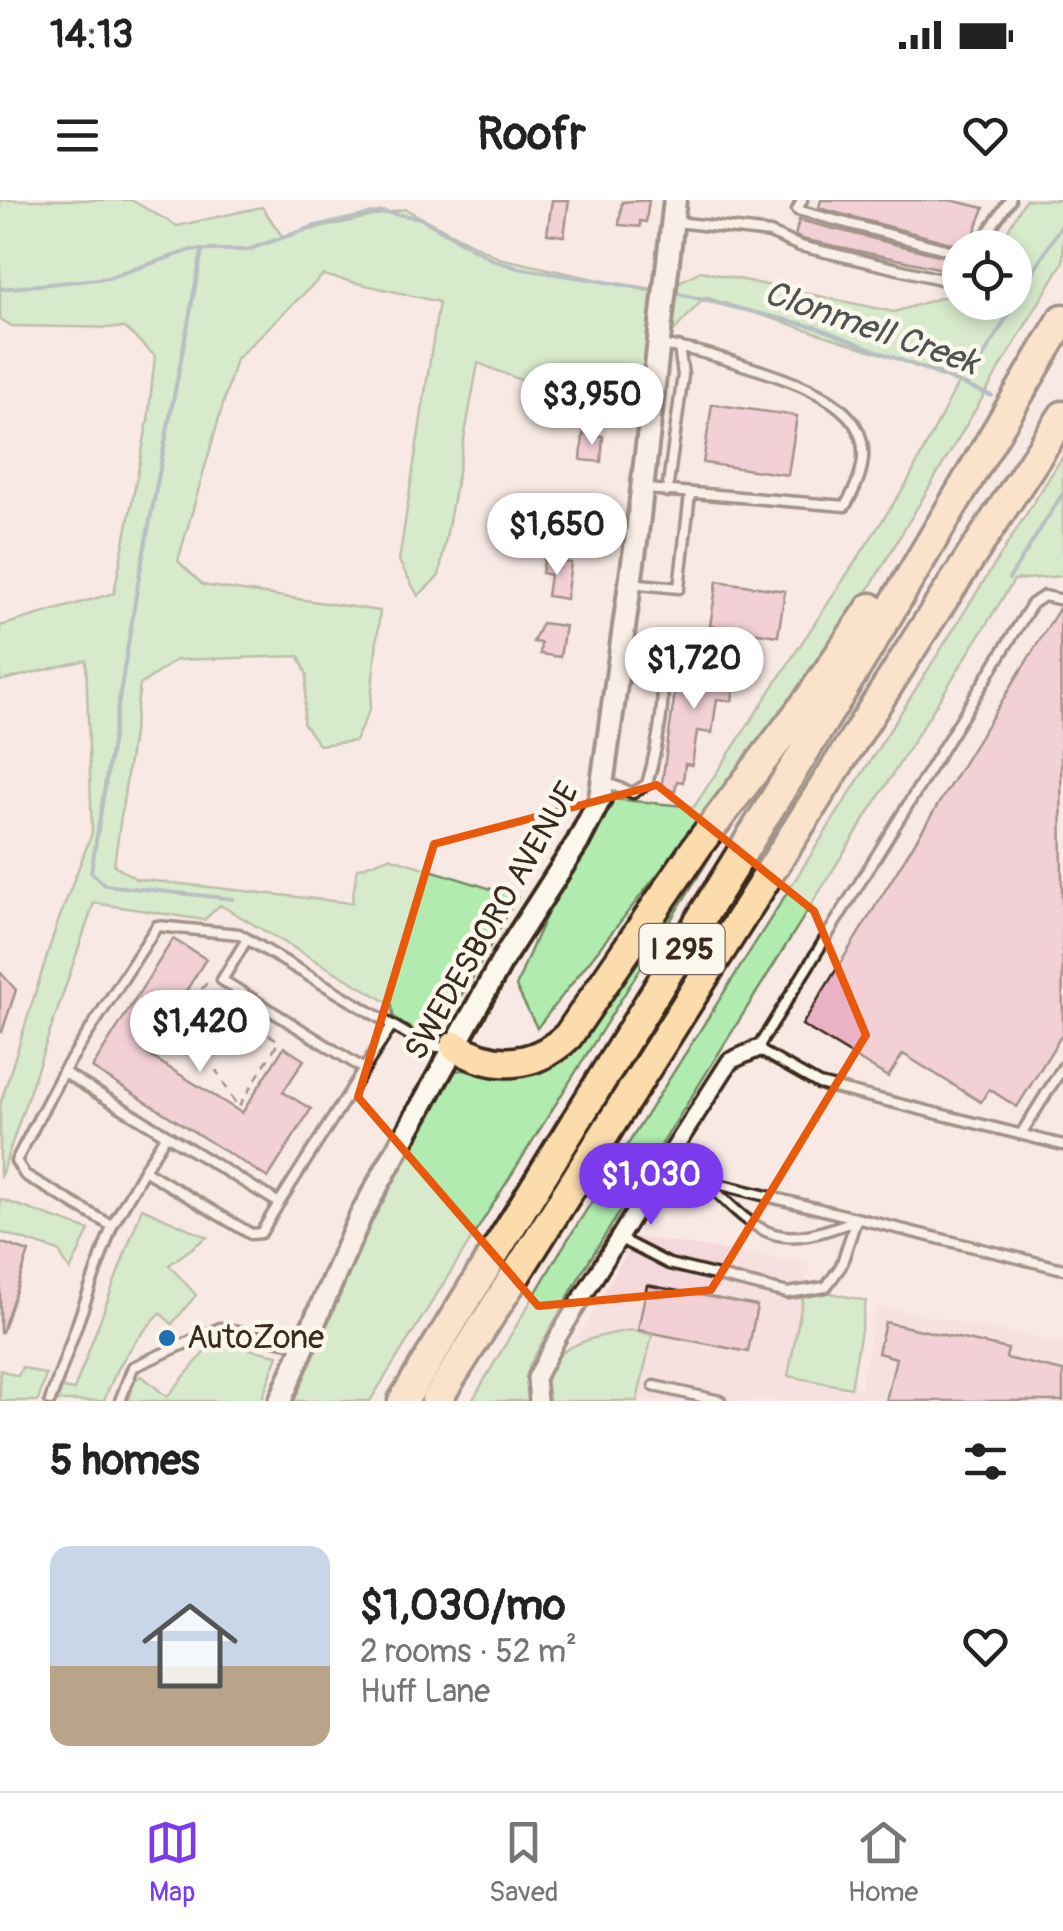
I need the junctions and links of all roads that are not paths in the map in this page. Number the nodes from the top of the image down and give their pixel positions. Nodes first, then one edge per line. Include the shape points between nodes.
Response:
1 (802, 200) edge
2 (1010, 200) edge
3 (673, 211) edge
4 (989, 230) edge
5 (942, 248) edge
6 (942, 279) edge
7 (1063, 319) edge
8 (668, 346) junction
9 (1063, 416) edge
10 (642, 488) junction
11 (667, 492) junction
12 (690, 494) junction
13 (956, 495) junction
14 (630, 583) junction
15 (1063, 600) edge
16 (622, 646) junction
17 (604, 782) junction
18 (247, 939) junction
19 (392, 1025) junction
20 (455, 1046) junction
21 (757, 1049) junction
22 (1063, 1067) edge
23 (364, 1069) junction
24 (63, 1072) junction
25 (166, 1134) junction
26 (1021, 1134) junction
27 (1063, 1144) edge
28 (582, 1169) junction
29 (144, 1170) junction
30 (661, 1170) junction
31 (707, 1182) junction
32 (280, 1203) junction
33 (856, 1220) junction
34 (112, 1226) junction
35 (618, 1238) junction
36 (1063, 1269) edge
37 (302, 1346) junction
38 (654, 1386) dead end
39 (50, 1401) edge
40 (120, 1401) edge
41 (280, 1401) edge
42 (403, 1401) edge
43 (436, 1401) edge
44 (454, 1401) edge
45 (538, 1401) edge
46 (720, 1401) edge

1 - 5 lane via 797,210
2 - 4 lane
3 - 6 lane
3 - 8 street, SWEDESBORO AVENUE
7 - 13 highway, I 295
8 - 10 street, SWEDESBORO AVENUE
8 - 11 lane via 683,375
8 - 12 lane via 810,387 857,425 865,445 845,506
9 - 28 highway, I 295
10 - 11 lane
10 - 14 street, SWEDESBORO AVENUE
11 - 12 lane
12 - 14 lane via 679,588
13 - 20 highway via 698,845 568,1036 518,1062 490,1064
13 - 42 highway, I 295
14 - 16 street, SWEDESBORO AVENUE
15 - 21 lane via 1044,596 1032,604
16 - 17 street, SWEDESBORO AVENUE
16 - 17 lane via 654,662 662,674 658,747 648,784 633,793
17 - 20 street, SWEDESBORO AVENUE via 585,832
18 - 19 lane
18 - 23 lane via 222,980
18 - 24 lane via 157,926
19 - 20 lane via 429,1048
19 - 23 lane
20 - 37 street, SWEDESBORO AVENUE via 360,1215
21 - 26 lane via 820,1084
21 - 30 street via 730,1061
22 - 26 lane
23 - 32 lane
24 - 25 lane
24 - 34 lane via 16,1161 25,1175
25 - 29 lane
25 - 32 lane
26 - 27 lane
28 - 43 highway, I 295
28 - 44 highway
29 - 32 lane via 251,1234 261,1233
29 - 34 lane
30 - 31 lane
30 - 35 street
31 - 33 lane
31 - 33 lane via 750,1226 774,1234 810,1238
33 - 35 lane via 841,1266 826,1287 788,1293 669,1264
33 - 36 lane
34 - 39 lane
35 - 45 street via 536,1378
37 - 40 lane via 220,1328 134,1367
37 - 41 street, SWEDESBORO AVENUE
38 - 46 lane

